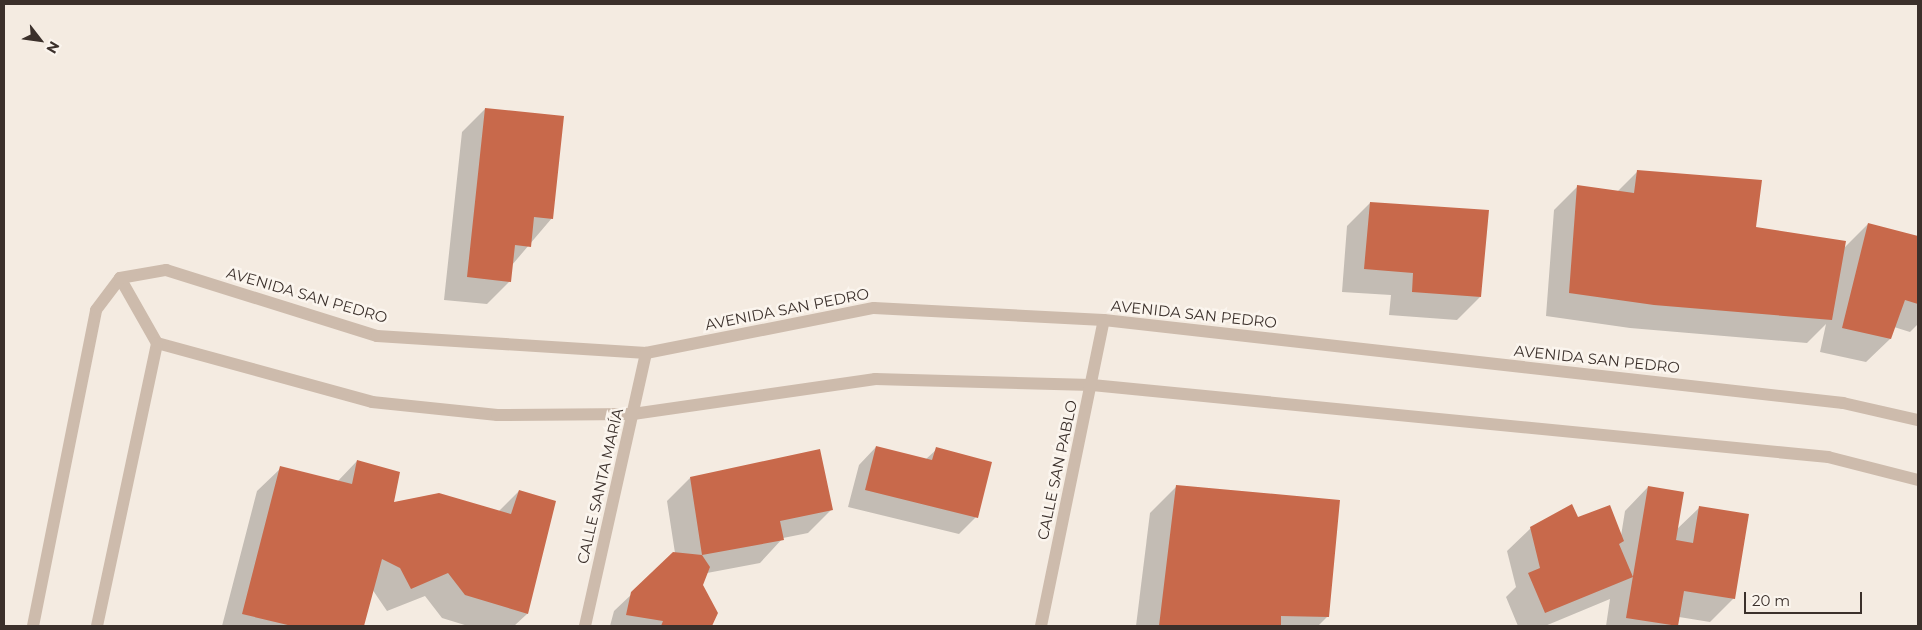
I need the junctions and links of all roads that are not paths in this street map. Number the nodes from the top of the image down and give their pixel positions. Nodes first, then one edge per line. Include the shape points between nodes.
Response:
1 (120, 278) junction
2 (1104, 320) junction
3 (158, 343) junction
4 (646, 353) junction
5 (1092, 385) junction
6 (633, 414) junction
7 (1918, 420) edge
8 (1918, 480) edge
9 (33, 626) edge
10 (97, 626) edge
11 (585, 626) edge
12 (1041, 626) edge

1 - 3 street
1 - 4 street, AVENIDA SAN PEDRO via 166,270 377,336
1 - 9 street via 96,310
2 - 4 street, AVENIDA SAN PEDRO via 874,308
2 - 5 street, CALLE SAN PABLO
2 - 7 street, AVENIDA SAN PEDRO via 1843,403
3 - 6 street via 372,402 497,415
3 - 10 street
4 - 6 street, CALLE SANTA MARÍA
5 - 6 street via 875,379
5 - 8 street via 1828,457
5 - 12 street, CALLE SAN PABLO
6 - 11 street, CALLE SANTA MARÍA

